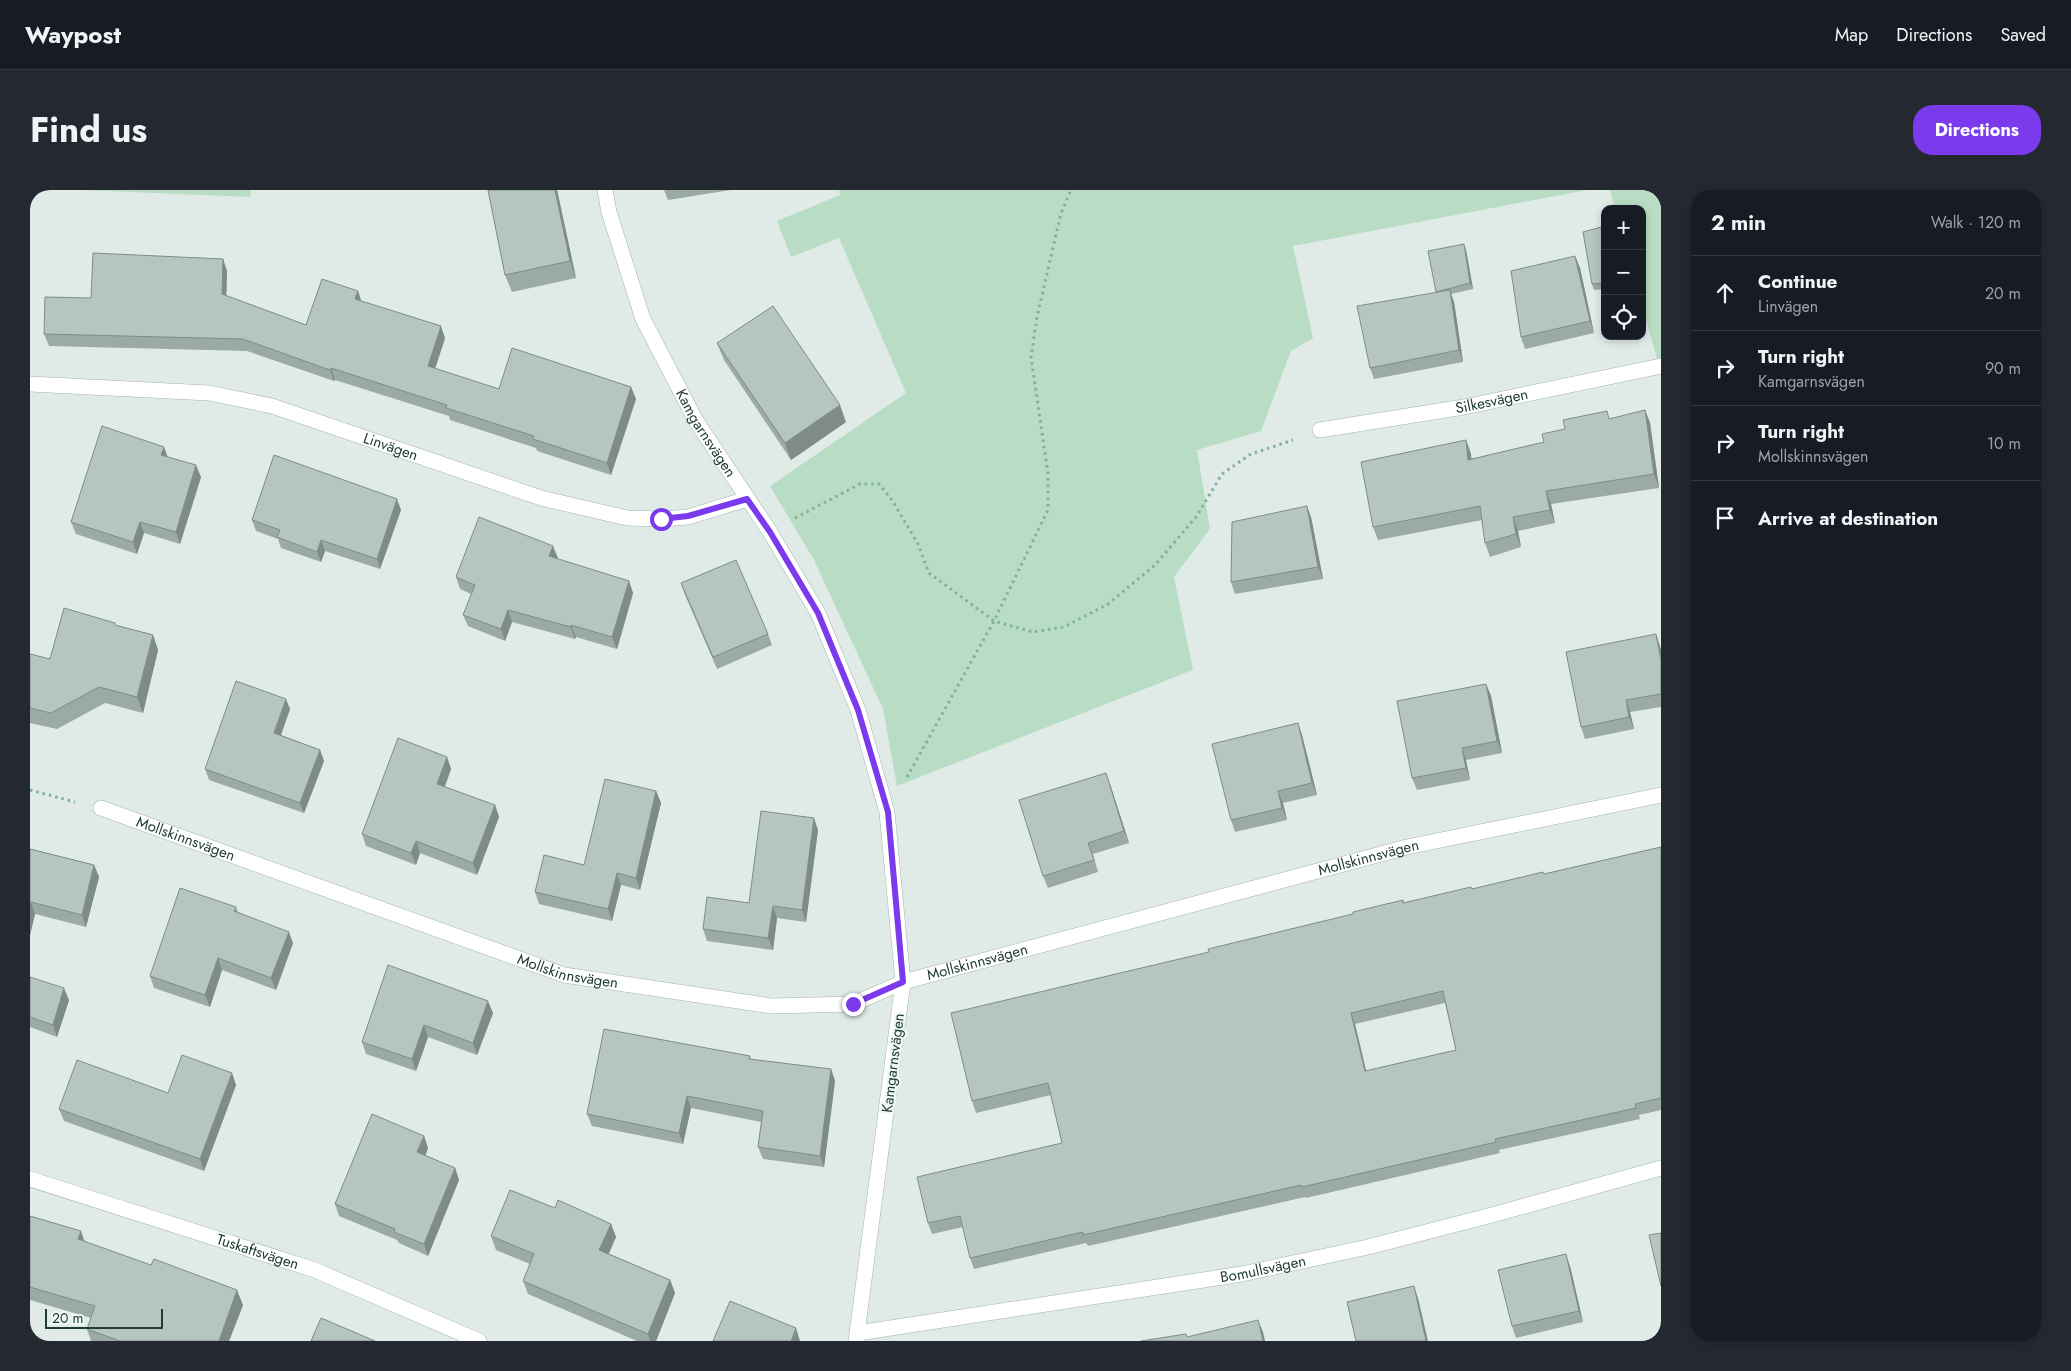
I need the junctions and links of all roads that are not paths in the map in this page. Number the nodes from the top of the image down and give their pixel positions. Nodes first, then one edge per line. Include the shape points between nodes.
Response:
1 (605, 190) edge
2 (1661, 366) edge
3 (30, 384) edge
4 (1320, 430) road end
5 (747, 499) junction
6 (1661, 795) edge
7 (101, 808) road end
8 (903, 982) junction
9 (1661, 1168) edge
10 (30, 1180) edge
11 (857, 1337) edge
12 (479, 1341) edge

1 - 5 street, Kamgarnsvägen via 643,319 696,421
2 - 4 street, Silkesvägen via 1464,407
3 - 5 street, Linvägen via 209,393 272,406 541,498 627,518 688,516
5 - 8 street, Kamgarnsvägen via 818,613 858,710 888,812
6 - 8 street, Mollskinnsvägen via 1407,847
7 - 8 street, Mollskinnsvägen via 564,975 771,1006 853,1004
8 - 11 street, Kamgarnsvägen
9 - 11 street, Bomullsvägen via 1378,1245 1242,1274
10 - 12 street, Tuskaftsvägen via 315,1270

